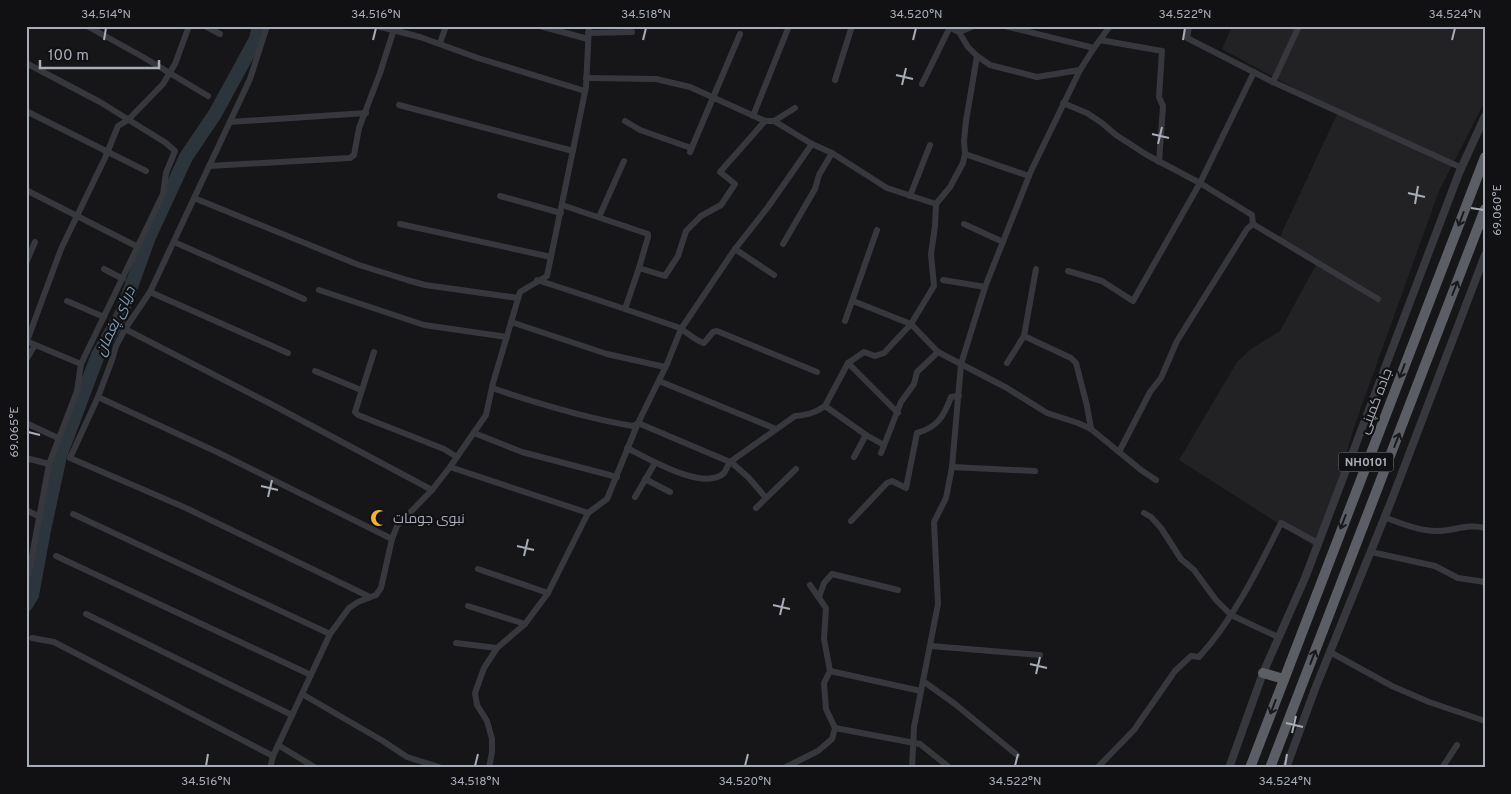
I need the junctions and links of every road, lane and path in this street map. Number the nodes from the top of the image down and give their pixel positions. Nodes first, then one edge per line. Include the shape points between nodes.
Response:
1 (87, 26) edge
2 (189, 26) edge
3 (205, 26) edge
4 (267, 26) edge
5 (377, 26) edge
6 (446, 26) edge
7 (540, 26) edge
8 (789, 26) edge
9 (852, 26) edge
10 (974, 26) edge
11 (1005, 26) edge
12 (1110, 26) edge
13 (1189, 26) edge
14 (1299, 26) edge
15 (948, 27) edge
16 (395, 29) edge
17 (632, 32) dead end
18 (959, 32) junction
19 (588, 33) edge
20 (220, 34) dead end
21 (740, 34) dead end
22 (1100, 40) junction
23 (440, 43) junction
24 (1094, 48) junction
25 (977, 56) junction
26 (26, 63) edge
27 (1080, 70) junction
28 (1254, 72) junction
29 (170, 73) junction
30 (586, 78) junction
31 (835, 80) dead end
32 (1273, 82) junction
33 (922, 84) dead end
34 (585, 91) junction
35 (208, 96) dead end
36 (713, 98) junction
37 (1063, 103) junction
38 (399, 105) dead end
39 (795, 108) dead end
40 (26, 111) edge
41 (366, 113) junction
42 (753, 116) junction
43 (1485, 116) edge
44 (128, 120) junction
45 (625, 121) dead end
46 (765, 121) junction
47 (774, 121) junction
48 (230, 122) junction
49 (812, 144) junction
50 (930, 145) dead end
51 (573, 151) junction
52 (108, 152) junction
53 (832, 153) junction
54 (966, 154) junction
55 (1485, 157) edge
56 (624, 161) dead end
57 (1159, 162) junction
58 (209, 166) junction
59 (1462, 168) junction
60 (146, 171) dead end
61 (1029, 176) junction
62 (1200, 183) junction
63 (26, 190) edge
64 (500, 196) dead end
65 (910, 196) junction
66 (194, 198) junction
67 (936, 204) junction
68 (562, 205) junction
69 (1485, 209) edge
70 (561, 213) junction
71 (76, 217) junction
72 (599, 217) junction
73 (400, 224) dead end
74 (964, 224) dead end
75 (1253, 224) junction
76 (877, 230) dead end
77 (34, 242) dead end
78 (174, 242) junction
79 (1003, 242) junction
80 (782, 244) dead end
81 (138, 247) junction
82 (736, 249) junction
83 (1485, 255) edge
84 (551, 257) junction
85 (26, 263) edge
86 (639, 268) junction
87 (104, 269) dead end
88 (1036, 269) dead end
89 (1068, 271) dead end
90 (774, 275) dead end
91 (123, 279) junction
92 (537, 280) junction
93 (943, 280) dead end
94 (985, 287) junction
95 (319, 290) dead end
96 (150, 292) junction
97 (518, 298) junction
98 (304, 299) dead end
99 (1378, 299) dead end
100 (67, 301) dead end
101 (853, 301) junction
102 (625, 309) junction
103 (104, 317) junction
104 (845, 321) dead end
105 (511, 322) junction
106 (911, 324) junction
107 (125, 329) junction
108 (681, 329) junction
109 (1024, 336) junction
110 (506, 337) junction
111 (26, 341) edge
112 (35, 345) junction
113 (374, 352) dead end
114 (938, 352) junction
115 (288, 354) dead end
116 (26, 360) edge
117 (848, 363) junction
118 (1007, 363) dead end
119 (81, 364) junction
120 (961, 364) junction
121 (665, 367) junction
122 (315, 371) dead end
123 (817, 372) dead end
124 (658, 381) junction
125 (492, 388) junction
126 (361, 390) junction
127 (959, 396) junction
128 (98, 397) junction
129 (825, 406) junction
130 (898, 413) junction
131 (26, 423) edge
132 (638, 423) junction
133 (776, 429) junction
134 (1091, 429) junction
135 (474, 433) junction
136 (866, 436) junction
137 (58, 438) junction
138 (884, 445) junction
139 (627, 448) junction
140 (1120, 452) junction
141 (881, 453) dead end
142 (457, 457) junction
143 (854, 457) dead end
144 (26, 458) edge
145 (730, 462) junction
146 (655, 463) junction
147 (48, 464) junction
148 (450, 467) junction
149 (952, 467) junction
150 (796, 469) dead end
151 (1035, 472) dead end
152 (616, 477) junction
153 (646, 479) junction
154 (1156, 480) dead end
155 (432, 490) junction
156 (670, 492) dead end
157 (635, 497) dead end
158 (766, 498) junction
159 (756, 508) dead end
160 (26, 510) edge
161 (588, 513) junction
162 (1144, 513) dead end
163 (73, 514) dead end
164 (38, 516) junction
165 (1384, 517) junction
166 (851, 522) dead end
167 (1485, 528) edge
168 (392, 539) junction
169 (1318, 543) junction
170 (1371, 552) junction
171 (56, 556) dead end
172 (478, 569) dead end
173 (28, 572) edge
174 (26, 579) edge
175 (1485, 582) edge
176 (810, 585) dead end
177 (898, 590) dead end
178 (548, 593) junction
179 (370, 597) junction
180 (819, 597) junction
181 (468, 606) dead end
182 (86, 614) dead end
183 (1231, 615) junction
184 (525, 624) junction
185 (330, 634) junction
186 (1278, 637) junction
187 (32, 638) dead end
188 (456, 643) dead end
189 (931, 646) junction
190 (497, 648) junction
191 (1330, 652) junction
192 (1040, 655) dead end
193 (830, 671) junction
194 (1263, 672) junction
195 (311, 675) junction
196 (1284, 679) junction
197 (923, 681) junction
198 (921, 691) junction
199 (302, 694) junction
200 (292, 715) junction
201 (1485, 721) edge
202 (835, 728) junction
203 (913, 743) junction
204 (278, 745) junction
205 (1458, 745) dead end
206 (1017, 754) dead end
207 (273, 756) junction
208 (270, 768) edge
209 (316, 768) edge
210 (442, 768) edge
211 (489, 768) edge
212 (784, 768) edge
213 (912, 768) edge
214 (950, 768) edge
215 (1097, 768) edge
216 (1229, 768) edge
217 (1250, 768) edge
218 (1270, 768) edge
219 (1286, 768) edge
220 (1442, 768) edge

1 - 29 street
2 - 29 street
3 - 20 street
4 - 48 street via 250,79
5 - 16 street
6 - 23 street
7 - 19 street
8 - 42 street
9 - 31 street
10 - 18 street
11 - 24 street
12 - 22 street
13 - 28 street via 1187,38
14 - 32 street
15 - 18 street
15 - 33 street
16 - 23 street
16 - 41 street
17 - 19 street
18 - 25 street
19 - 30 street
21 - 36 street
22 - 24 street
22 - 57 street via 1162,51
23 - 34 street
24 - 27 street
25 - 27 street via 990,65 1037,78
25 - 54 street via 966,120
26 - 44 street
27 - 37 street
28 - 32 street
28 - 62 street
29 - 35 street
29 - 44 street
30 - 34 street
30 - 36 street via 656,79 690,87
32 - 59 street
34 - 51 street
36 - 42 street
36 - 45 street via 690,150
37 - 57 street via 1087,113
37 - 61 street
38 - 51 street
39 - 47 street
40 - 52 street
41 - 48 street
41 - 58 street via 359,128 355,152 350,158
42 - 46 street
43 - 59 street
44 - 52 street via 118,126
44 - 81 street via 175,151 166,173 163,194
46 - 47 street
46 - 86 street via 720,172 735,184 721,204 701,216 686,231 678,256 666,276
47 - 49 street
48 - 58 street
49 - 53 street
49 - 82 street
50 - 65 street
51 - 68 street
52 - 60 street
52 - 71 street
53 - 65 street via 886,188
53 - 80 street via 819,175 815,190
54 - 61 street
54 - 67 street via 950,186
55 -> 196 highway, جاده کمپنی / NH0101
56 - 72 street
57 - 62 street
58 - 66 street
59 - 169 street
61 - 79 street
62 - 75 street via 1252,215
62 - 89 street via 1133,301 1102,281
63 - 71 street
64 - 70 street
65 - 67 street
66 - 78 street
66 - 97 street via 359,265 407,280
67 - 106 street via 931,254 934,286
68 - 70 street
68 - 72 street
218 -> 69 highway, NH0101
70 - 84 street
71 - 81 street
71 - 111 street
72 - 86 street via 648,234
73 - 84 street
74 - 79 street
75 - 99 street
75 - 140 street via 1177,341
76 - 101 street
77 - 85 street
78 - 96 street
78 - 98 street
79 - 94 street
81 - 91 street
82 - 90 street
82 - 108 street
83 - 165 street
84 - 92 street via 547,276
86 - 102 street
87 - 91 street
88 - 109 street
91 - 103 street
92 - 97 street via 520,292
92 - 102 street
93 - 94 street
94 - 120 street
95 - 110 street via 424,325
96 - 107 street
96 - 115 street
97 - 105 street
100 - 103 street
101 - 104 street
101 - 106 street
102 - 108 street
103 - 119 street
105 - 110 street
105 - 121 street via 607,354
106 - 114 street
106 - 117 street via 884,353 875,356 864,352
107 - 128 street
107 - 155 street
108 - 121 street
108 - 123 street via 704,343 717,330
109 - 118 street
109 - 134 street via 1076,363
110 - 125 street
111 - 112 street
112 - 116 street
112 - 119 street
113 - 126 street
114 - 120 street
114 - 130 street via 917,372
117 - 129 street
117 - 130 street
119 - 137 street via 77,390
120 - 127 street
120 - 134 street via 1047,413
121 - 124 street
122 - 126 street
124 - 132 street
124 - 133 street
125 - 132 street via 558,410 634,426
125 - 135 street via 486,414
126 - 142 street via 355,412 358,416
127 - 149 street
127 - 166 street via 951,397 943,418 917,433 906,488 887,483
128 - 168 street
128 - 179 street via 70,458 186,508
129 - 133 street via 808,415 795,416
129 - 136 street
130 - 138 street
131 - 137 street
132 - 139 street
132 - 145 street
133 - 145 street
134 - 140 street
135 - 142 street
135 - 152 street via 522,452
136 - 138 street
136 - 143 street
137 - 147 street
138 - 141 street
139 - 146 street
139 - 152 street
140 - 154 street
142 - 148 street
144 - 147 street
145 - 146 street via 724,472 713,478 678,474
145 - 158 street
146 - 153 street
147 - 164 street
148 - 155 street
148 - 161 street
149 - 151 street
149 - 189 street via 946,498 934,522 938,604
150 - 158 street
152 - 161 street via 607,499
153 - 156 street
153 - 157 street
155 - 168 street via 397,526
158 - 159 street
160 - 164 street
161 - 178 street
162 - 183 street via 1151,517 1181,559
163 - 185 street
164 - 173 street
165 - 167 street via 1434,531 1474,525
165 - 170 street
168 - 179 street via 381,588
169 - 183 street via 1281,523
169 - 186 street
170 - 175 street via 1435,566 1458,578
170 - 191 street
171 - 195 street
172 - 178 street
173 - 174 street
176 - 180 street
177 - 180 street via 832,574
178 - 184 street
179 - 185 street via 349,608
180 - 193 street via 826,608 824,639
181 - 184 street
182 - 200 street
183 - 186 street
183 - 215 street via 1199,656 1191,656 1175,671 1134,730
184 - 190 street
185 - 195 street
186 - 194 street
187 - 207 street via 54,642
188 - 190 street
189 - 192 street
189 - 197 street
190 - 211 street via 484,668 475,693 492,739
191 - 201 street via 1392,686
191 - 219 street
193 - 198 street
193 - 202 street via 824,683 826,709
194 - 196 highway
194 - 216 street
195 - 199 street
196 -> 217 highway, جاده کمپنی / NH0101
197 - 198 street
197 - 206 street
198 - 203 street
199 - 200 street
199 - 210 street via 407,757
200 - 204 street
202 - 203 street
202 - 212 street via 832,739 818,751
203 - 213 street
203 - 214 street via 920,744
204 - 207 street
204 - 209 street
205 - 220 street
207 - 208 street

